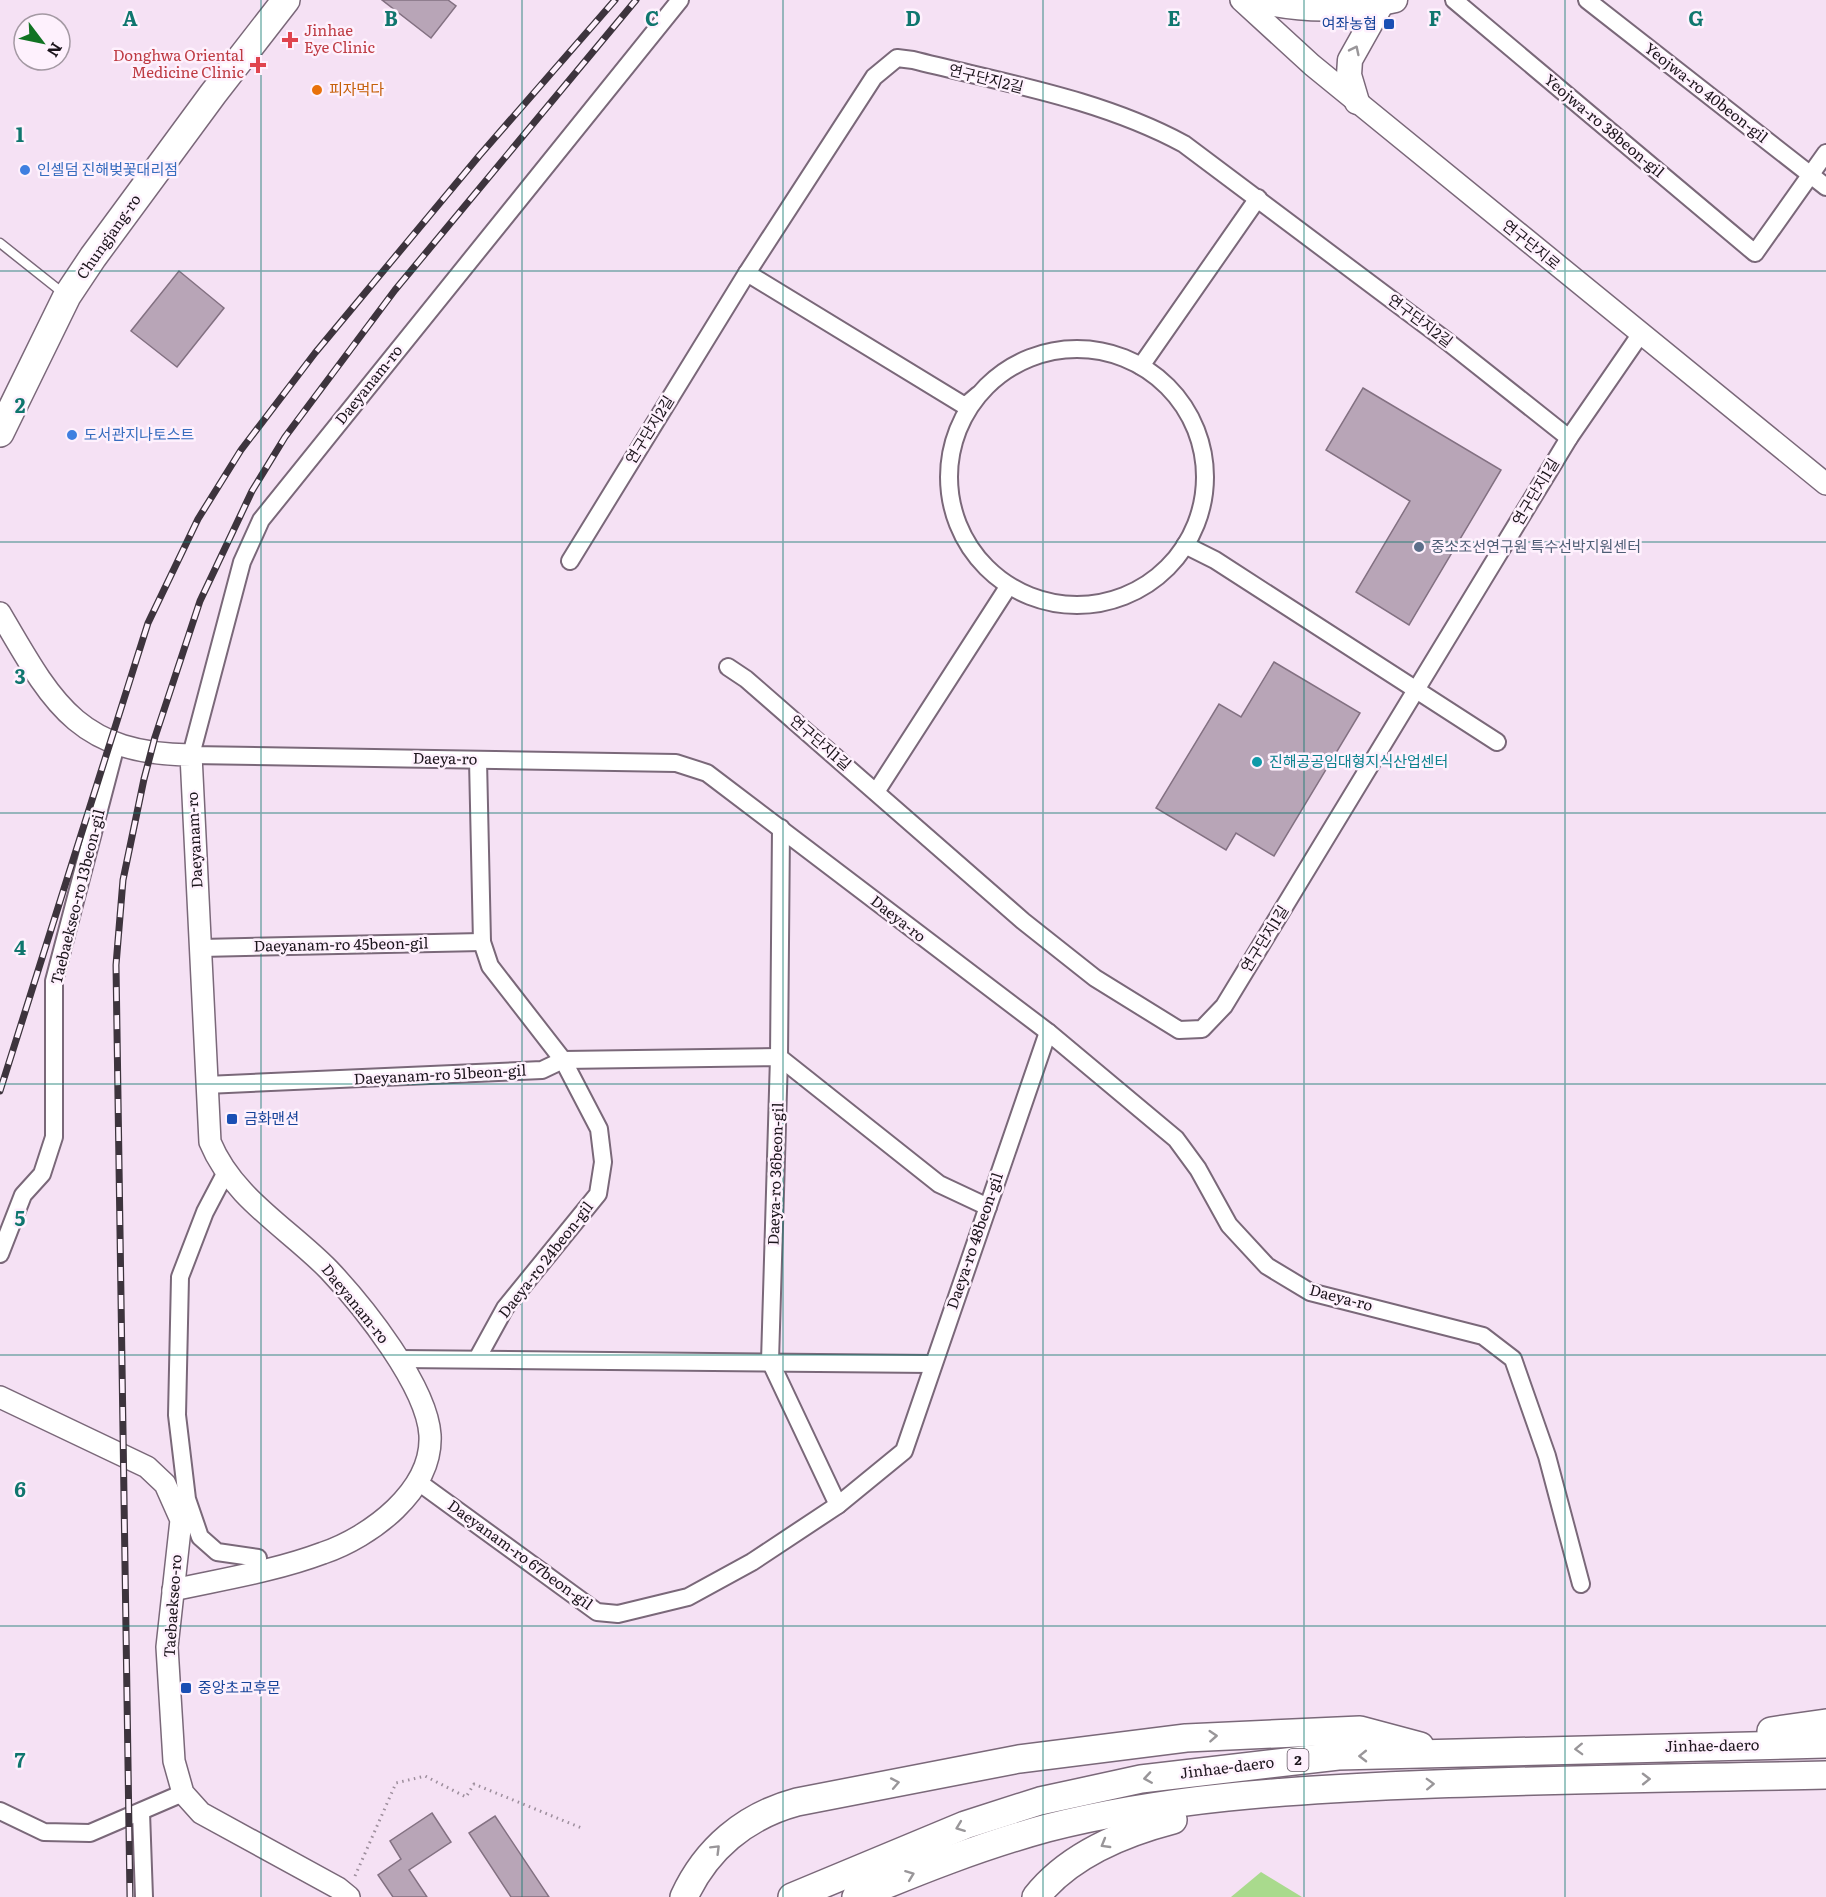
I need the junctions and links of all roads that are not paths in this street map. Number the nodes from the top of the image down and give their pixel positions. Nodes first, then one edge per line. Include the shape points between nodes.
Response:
1 (286, 0) edge
2 (680, 0) edge
3 (1241, 0) edge
4 (1254, 0) edge
5 (1454, 0) edge
6 (1587, 0) edge
7 (1389, 2) edge
8 (1357, 102) junction
9 (1826, 153) edge
10 (1811, 175) junction
11 (1826, 187) edge
12 (1258, 198) junction
13 (0, 243) edge
14 (747, 273) junction
15 (67, 296) junction
16 (1642, 332) junction
17 (1141, 366) junction
18 (979, 394) junction
19 (0, 433) edge
20 (1569, 438) junction
21 (1826, 484) edge
22 (1185, 545) junction
23 (570, 561) dead end
24 (1008, 587) junction
25 (0, 613) edge
26 (728, 667) dead end
27 (1418, 689) junction
28 (1497, 742) dead end
29 (116, 745) junction
30 (191, 755) junction
31 (478, 760) junction
32 (876, 792) junction
33 (781, 828) junction
34 (482, 942) junction
35 (201, 948) junction
36 (1048, 1032) junction
37 (779, 1057) junction
38 (563, 1060) junction
39 (206, 1085) junction
40 (226, 1172) junction
41 (988, 1207) junction
42 (0, 1254) edge
43 (399, 1359) junction
44 (477, 1359) junction
45 (770, 1360) junction
46 (932, 1364) junction
47 (0, 1397) edge
48 (904, 1451) joint
49 (417, 1480) junction
50 (838, 1505) junction
51 (258, 1558) dead end
52 (1581, 1584) dead end
53 (173, 1590) junction
54 (1826, 1723) edge
55 (1826, 1744) edge
56 (1611, 1748) junction
57 (1454, 1755) junction
58 (1826, 1775) edge
59 (1303, 1790) junction
60 (183, 1794) junction
61 (0, 1811) edge
62 (141, 1812) junction
63 (348, 1896) edge
64 (144, 1897) edge
65 (684, 1897) edge
66 (792, 1897) edge
67 (856, 1897) edge
68 (1036, 1897) edge

1 - 15 main road, Chungjang-ro
2 - 30 street, Daeyanam-ro via 261,520 242,562
3 - 8 street, 연구단지로
4 - 7 main road via 1293,9 1341,9
5 - 10 street, Yeojwa-ro 38beon-gil via 1755,253
6 - 10 street, Yeojwa-ro 40beon-gil
8 -> 7 main road via 1349,75 1350,60
8 - 16 street, 연구단지로
9 - 10 street
10 - 11 street, Yeojwa-ro 40beon-gil
12 - 14 street, 연구단지2길 via 1184,144 1110,110 897,58 874,77
12 - 17 street
12 - 20 street, 연구단지2길
13 - 15 lane
14 - 18 street via 965,406
14 - 23 street, 연구단지2길
15 - 19 main road, Chungjang-ro
16 - 20 street, 연구단지1길
16 - 21 street, 연구단지로
17 - 18 street via 1108,352 1061,351 1038,355 1006,370
17 - 22 street via 1173,392 1195,427 1205,466 1201,508
18 - 24 street via 960,425 952,452 950,497 960,532 980,563
20 - 27 street, 연구단지1길
22 - 24 street via 1159,576 1125,597 1085,606 1046,602
22 - 27 street via 1215,560
24 - 32 street
25 - 29 street, Daeya-ro via 41,685 89,730
26 - 32 street, 연구단지1길
27 - 28 street
27 - 32 street, 연구단지1길 via 1224,1006 1202,1029 1179,1030 1095,978 1023,921
29 - 30 street, Daeya-ro via 140,753
29 - 42 street, Taebaekseo-ro 13beon-gil via 54,981 54,1137 42,1174 23,1196
30 - 31 street, Daeya-ro
30 - 35 street, Daeyanam-ro
31 - 33 street, Daeya-ro via 686,765 724,784
31 - 34 street, Daeya-ro 24beon-gil
33 - 36 street, Daeya-ro
33 - 37 street, Daeya-ro 36beon-gil
34 - 35 street, Daeyanam-ro 45beon-gil
34 - 38 street, Daeya-ro 24beon-gil via 490,966
35 - 39 street, Daeyanam-ro
36 - 41 street, Daeya-ro 48beon-gil
36 - 52 street, Daeya-ro via 1176,1139 1229,1225 1267,1266 1310,1292 1483,1336 1513,1359 1547,1456
37 - 38 street, Daeyanam-ro 51beon-gil
37 - 41 street via 939,1184
37 - 45 street, Daeya-ro 36beon-gil
38 - 39 street, Daeyanam-ro 51beon-gil via 542,1070
38 - 44 street, Daeya-ro 24beon-gil via 599,1129 603,1162 598,1194 505,1308
39 - 40 street, Daeyanam-ro via 210,1142
40 - 43 street, Daeyanam-ro via 257,1207 330,1271
40 - 51 street via 205,1212 180,1277 177,1414 187,1498 200,1537 218,1552
41 - 46 street, Daeya-ro 48beon-gil
43 - 44 street
43 - 49 street, Daeyanam-ro via 424,1406 430,1436 427,1457
44 - 45 street
45 - 46 street
45 - 50 street, Daeya-ro 36beon-gil
46 - 48 street, Daeya-ro 48beon-gil
47 - 53 street, Taebaekseo-ro via 147,1467 165,1484 181,1520
48 - 50 street, Daeyanam-ro 67beon-gil
49 - 50 street, Daeyanam-ro 67beon-gil via 597,1612 618,1614 688,1598 752,1562
49 - 53 street, Daeyanam-ro via 389,1514 325,1553
53 - 60 street, Taebaekseo-ro via 167,1647 174,1761
54 - 56 main road
55 - 56 main road, Jinhae-daero / 2
56 -> 57 main road, Jinhae-daero / 2
65 -> 57 main road via 693,1878 716,1849 745,1824 780,1807 1019,1759 1186,1738 1359,1730
57 -> 66 main road, Jinhae-daero / 2 via 1338,1756 1130,1781 1040,1801 965,1825
59 -> 58 main road, Jinhae-daero / 2 via 1470,1782
67 -> 59 main road, Jinhae-daero / 2 via 971,1851 1048,1828 1146,1808
59 -> 68 main road via 1131,1831 1082,1858
60 - 62 street
60 - 63 street via 201,1813
61 - 62 street via 44,1832 90,1833
62 - 64 street

